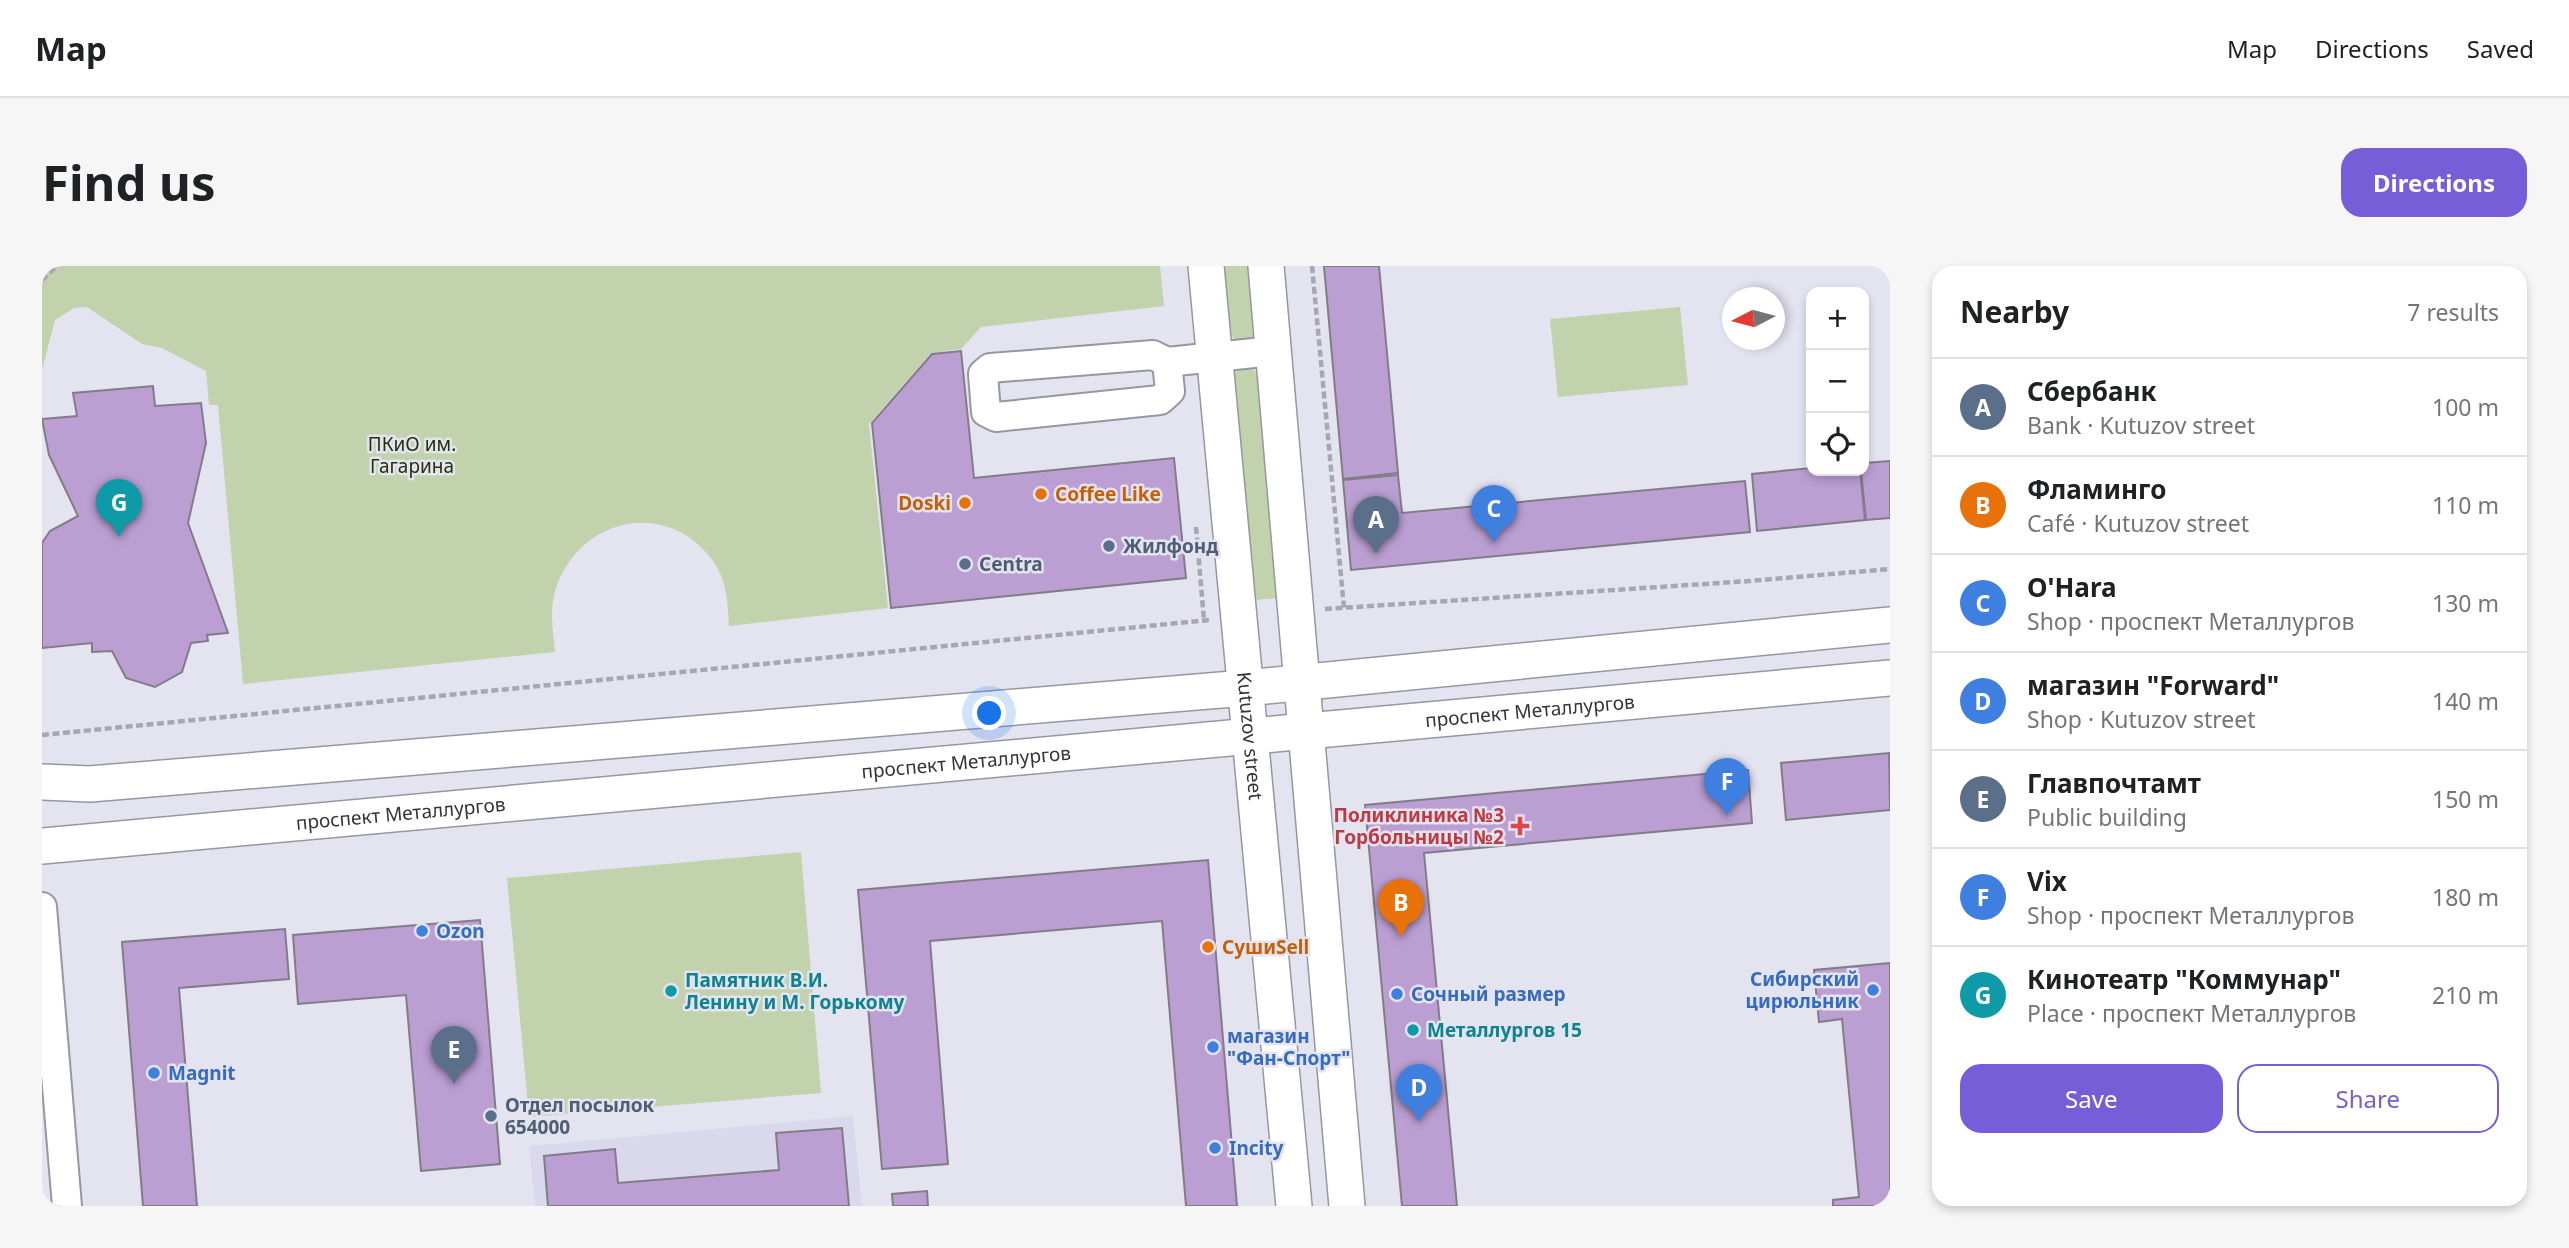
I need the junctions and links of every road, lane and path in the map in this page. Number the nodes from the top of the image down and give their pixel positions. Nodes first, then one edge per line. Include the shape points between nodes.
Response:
1 (57, 266) edge
2 (1206, 266) edge
3 (1265, 266) edge
4 (1312, 266) edge
5 (42, 280) edge
6 (1273, 351) junction
7 (1214, 357) junction
8 (1167, 362) junction
9 (1890, 569) edge
10 (1344, 608) junction
11 (1296, 611) junction
12 (1238, 618) junction
13 (1890, 625) edge
14 (1890, 678) edge
15 (1302, 682) junction
16 (1245, 688) junction
17 (1306, 733) junction
18 (42, 735) edge
19 (1251, 736) junction
20 (42, 782) edge
21 (42, 845) edge
22 (42, 907) edge
23 (67, 1206) edge
24 (1293, 1206) edge
25 (1347, 1206) edge

1 - 5 path
2 - 7 main road, Kutuzov street
3 - 6 main road
4 - 10 path
6 - 7 street
6 - 11 main road
7 - 8 street
7 - 12 main road, Kutuzov street
8 - 8 street via 1170,391 1160,400 996,417 986,412 983,374 990,368 1153,355
9 - 10 path
10 - 11 path
11 - 15 main road
12 - 16 main road, Kutuzov street
12 - 18 path
13 - 15 main road
14 - 17 main road, проспект Металлургов
15 - 16 main road
15 - 17 main road
16 - 19 main road, Kutuzov street
16 - 20 main road via 90,784
17 - 19 main road, проспект Металлургов
17 - 25 main road
19 - 21 main road, проспект Металлургов
19 - 24 main road, Kutuzov street
22 - 23 street

